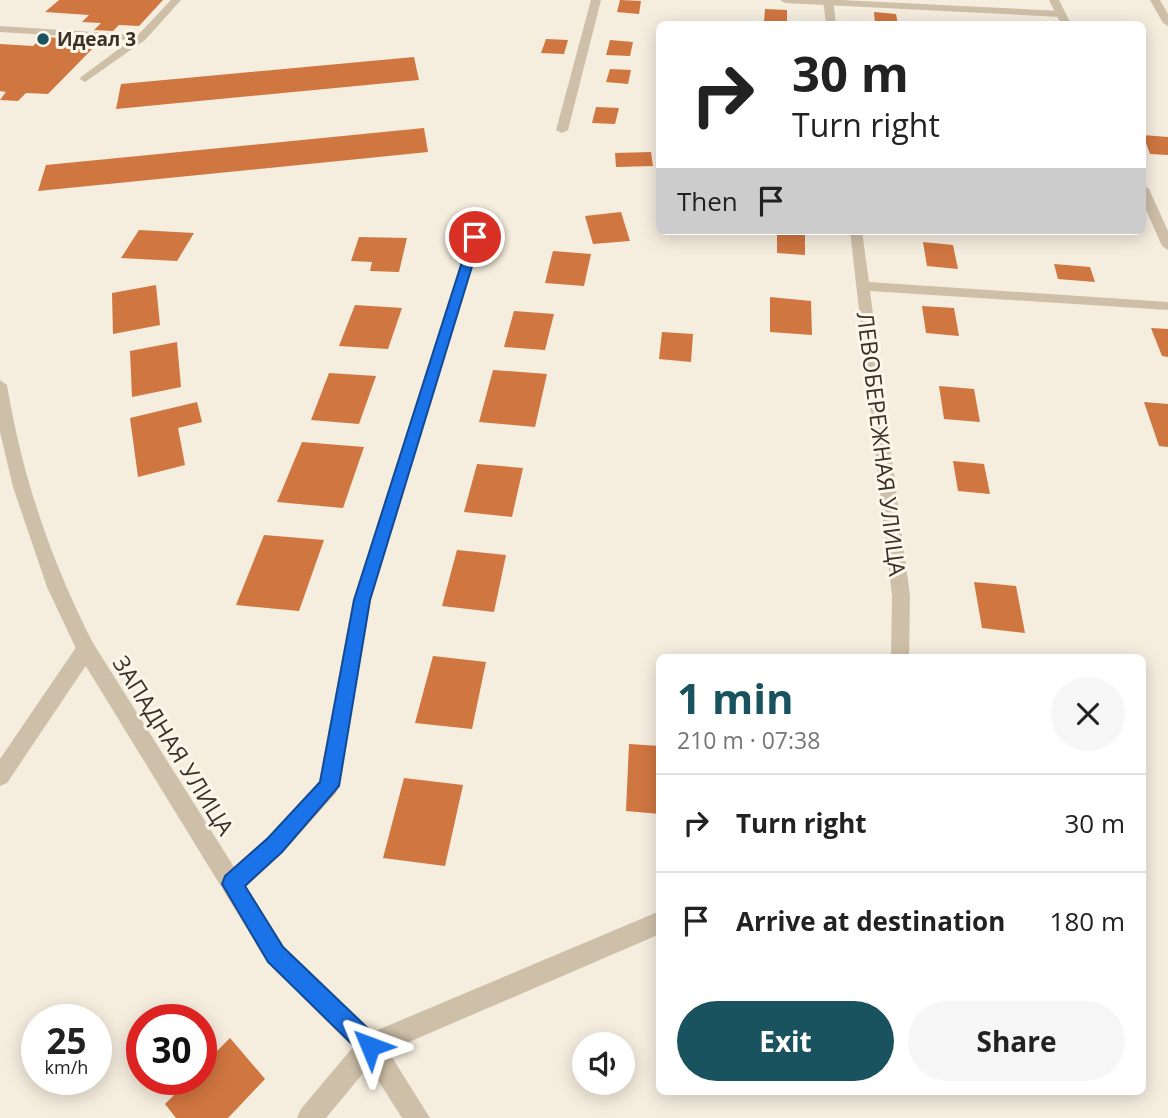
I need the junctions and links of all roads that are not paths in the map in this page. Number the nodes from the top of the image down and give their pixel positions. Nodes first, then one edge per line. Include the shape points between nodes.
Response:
1 (176, 0) edge
2 (596, 0) edge
3 (785, 0) edge
4 (1054, 0) edge
5 (1155, 0) edge
6 (828, 1) edge
7 (1061, 14) junction
8 (831, 21) edge
9 (1064, 21) edge
10 (1168, 23) edge
11 (0, 29) edge
12 (141, 38) junction
13 (85, 79) dead end
14 (562, 130) dead end
15 (1146, 196) edge
16 (857, 235) edge
17 (475, 237) dead end
18 (1168, 246) edge
19 (863, 286) junction
20 (1168, 306) edge
21 (0, 385) edge
22 (86, 649) junction
23 (900, 654) edge
24 (0, 776) edge
25 (232, 884) junction
26 (656, 924) edge
27 (370, 1046) junction
28 (310, 1118) edge
29 (417, 1118) edge

1 - 12 street
2 - 14 street
3 - 6 street
4 - 7 street
5 - 10 street
6 - 7 street
6 - 8 street
7 - 9 street
11 - 12 street
12 - 13 street
15 - 18 street
16 - 19 street, ЛЕВОБЕРЕЖНАЯ УЛИЦА
17 - 25 street via 362,600 329,786
19 - 20 street
19 - 23 street, ЛЕВОБЕРЕЖНАЯ УЛИЦА via 901,596
21 - 22 street, ЗАПАДНАЯ УЛИЦА via 4,419 29,511 63,606
22 - 24 street
22 - 25 street, ЗАПАДНАЯ УЛИЦА
25 - 27 street, ЗАПАДНАЯ УЛИЦА via 276,955
26 - 27 street
27 - 28 street
27 - 29 street, ЗАПАДНАЯ УЛИЦА

